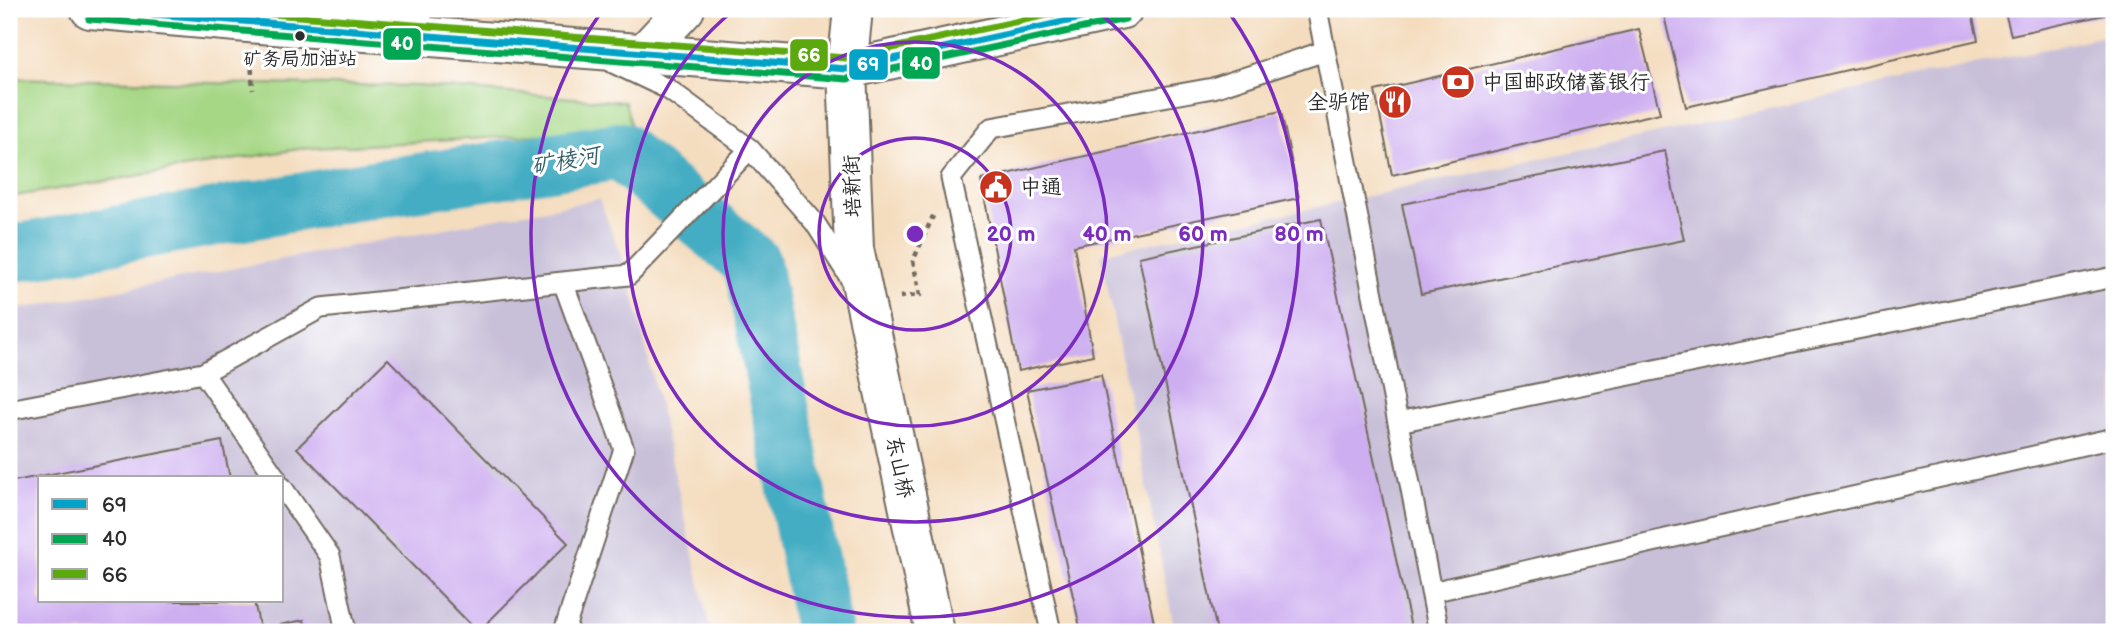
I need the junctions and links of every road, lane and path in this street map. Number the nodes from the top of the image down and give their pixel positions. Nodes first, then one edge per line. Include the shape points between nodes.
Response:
1 (90, 9) edge
2 (685, 9) edge
3 (853, 9) edge
4 (1123, 9) edge
5 (1317, 9) edge
6 (249, 16) edge
7 (412, 22) edge
8 (580, 48) junction
9 (1325, 51) junction
10 (643, 54) junction
11 (847, 69) junction
12 (750, 149) junction
13 (913, 261) dead end
14 (2114, 277) edge
15 (563, 282) junction
16 (882, 299) junction
17 (203, 373) junction
18 (9, 410) edge
19 (1398, 422) junction
20 (2114, 438) edge
21 (275, 476) edge
22 (284, 490) edge
23 (1431, 592) junction
24 (346, 632) edge
25 (570, 632) edge
26 (935, 632) edge
27 (1051, 632) edge
28 (1439, 632) edge

1 - 6 street
2 - 10 street
3 - 11 street, 培新街
4 - 11 street
5 - 9 lane
6 - 7 street
7 - 8 street
8 - 10 street
8 - 12 lane via 668,89
9 - 19 lane
9 - 27 lane via 1213,88 991,128 951,178
10 - 11 street
11 - 16 street, 培新街 via 854,249
12 - 15 lane via 629,275
12 - 16 lane
13 - 16 path via 920,295
14 - 19 lane
15 - 17 lane via 321,308
15 - 25 lane via 624,449 566,625
16 - 26 street, 东山桥
17 - 18 lane
17 - 21 lane
19 - 23 lane
20 - 23 lane
22 - 24 lane via 330,556
23 - 28 lane

